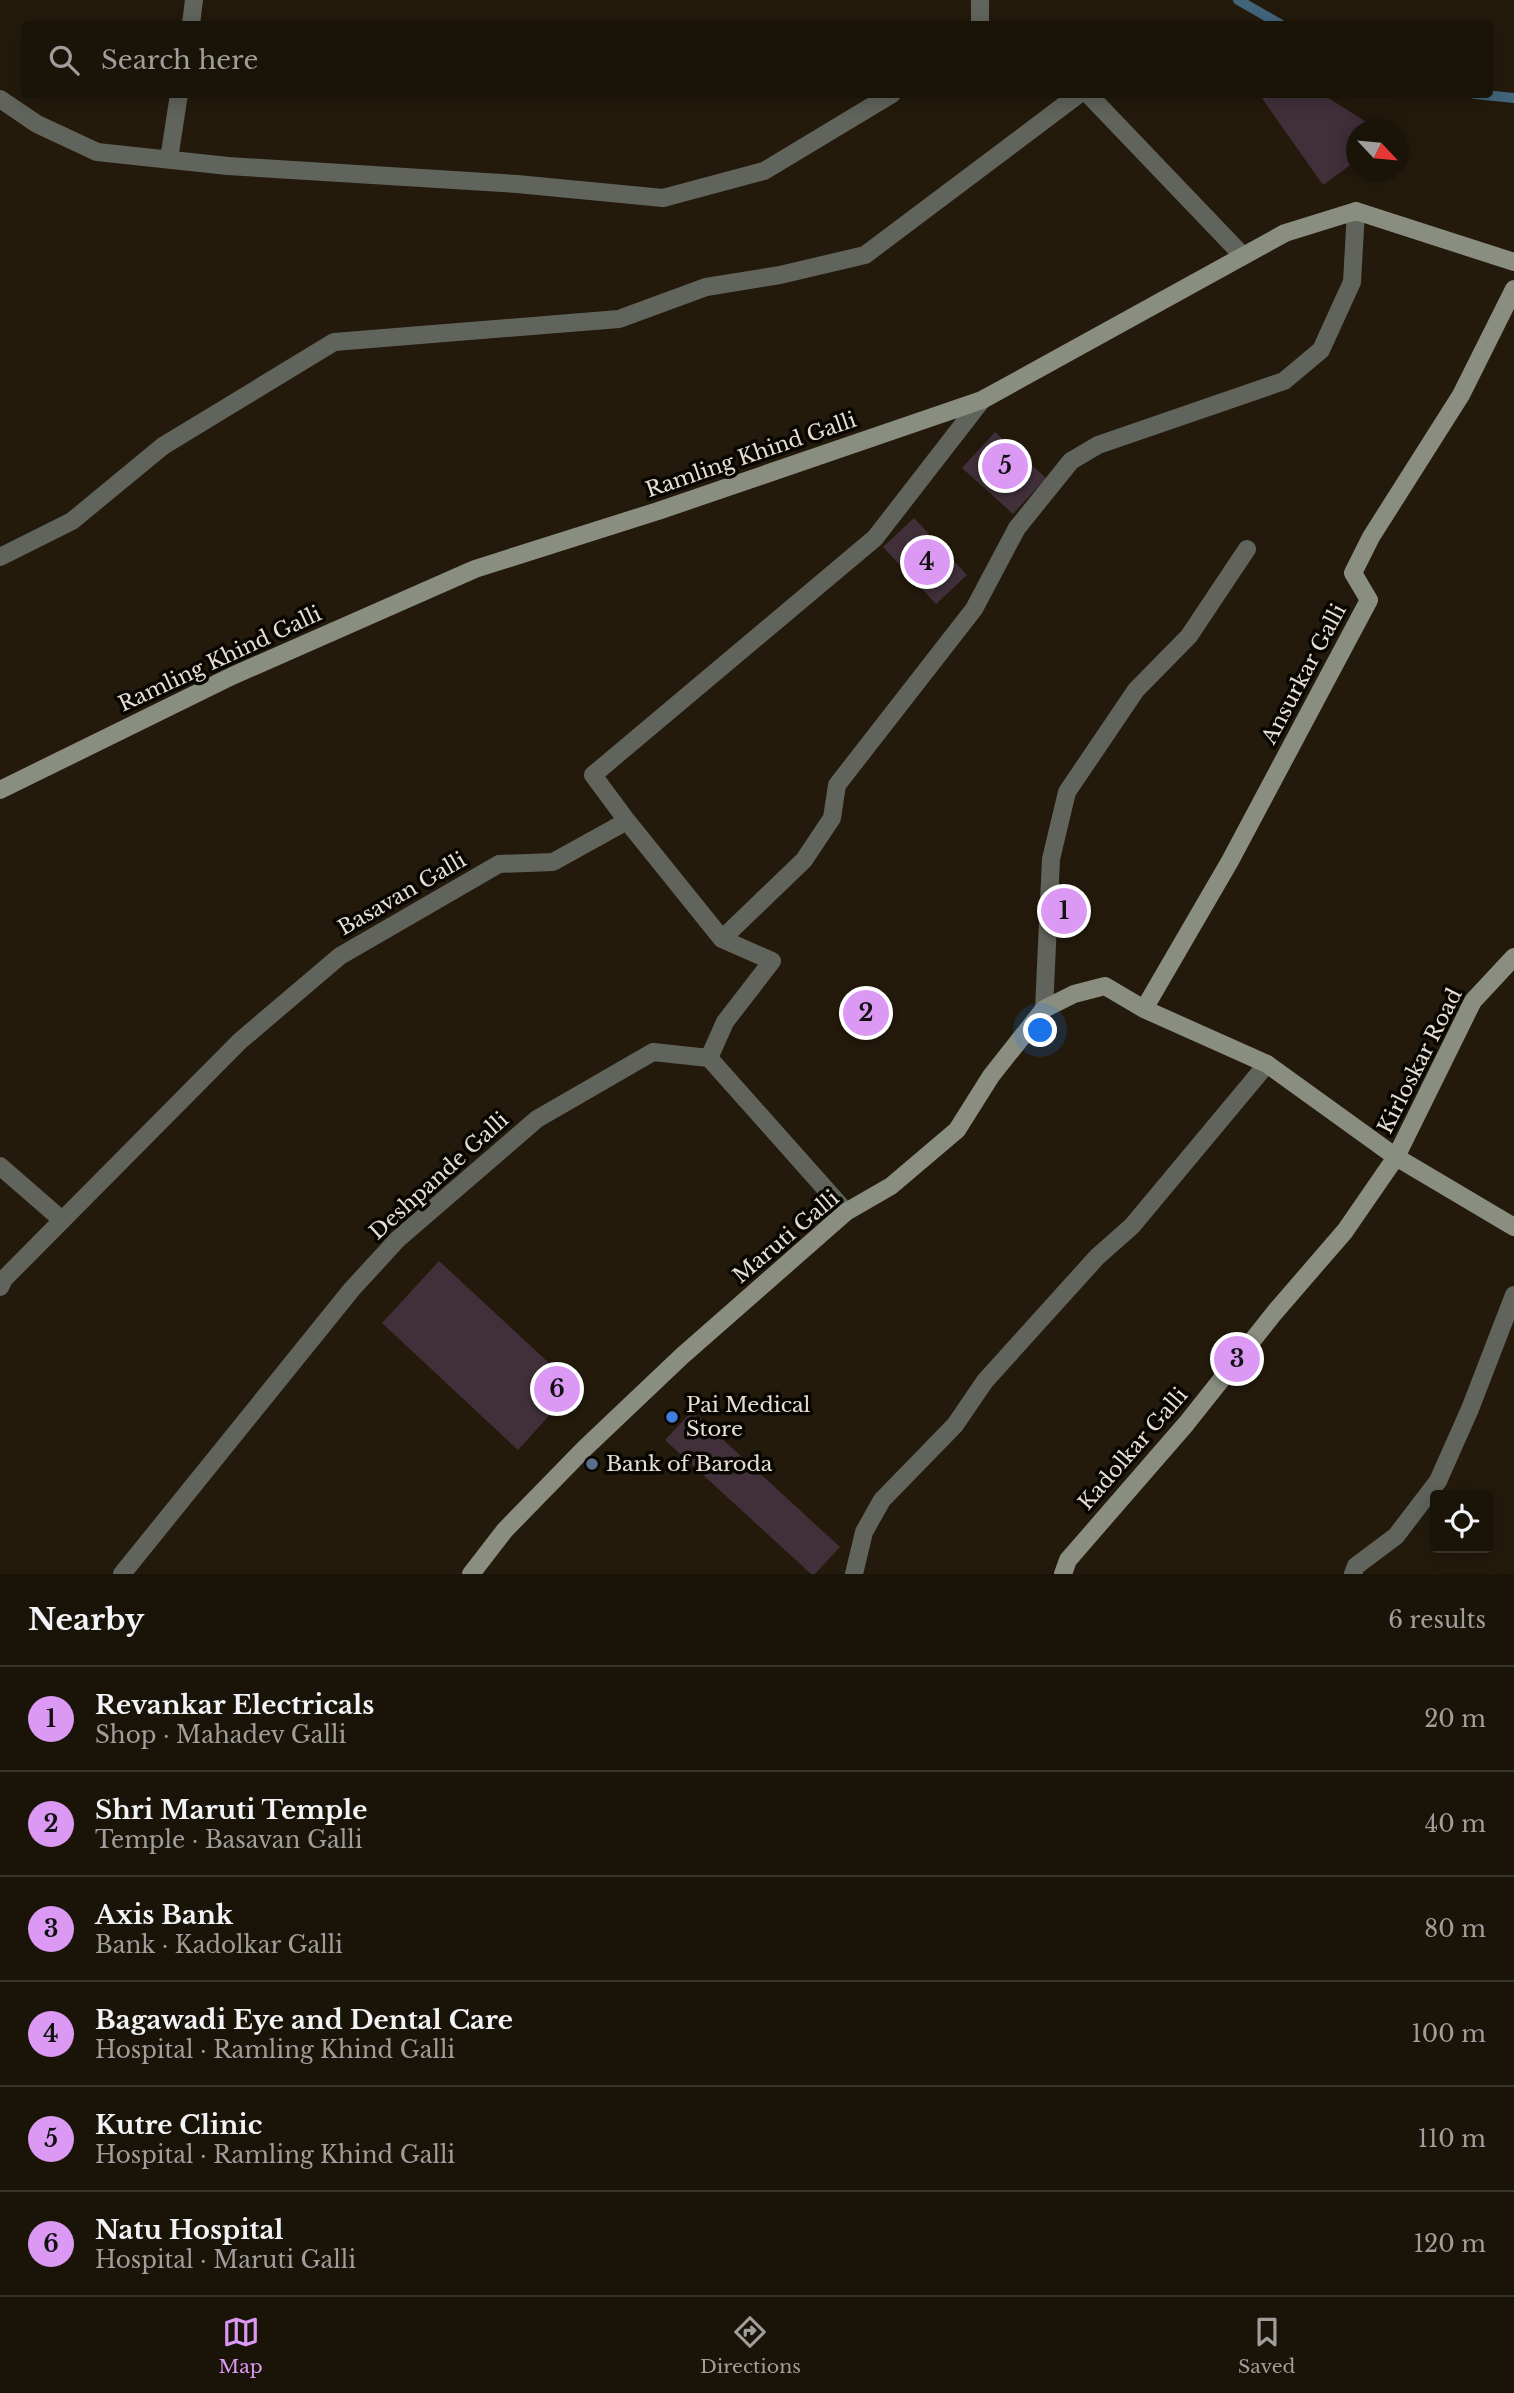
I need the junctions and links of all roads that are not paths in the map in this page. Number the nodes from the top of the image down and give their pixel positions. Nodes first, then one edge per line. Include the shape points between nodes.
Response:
1 (194, 0) edge
2 (980, 0) edge
3 (191, 21) edge
4 (980, 21) edge
5 (178, 98) edge
6 (885, 98) edge
7 (1074, 98) edge
8 (1092, 98) edge
9 (0, 99) edge
10 (169, 159) junction
11 (1356, 211) junction
12 (1243, 256) junction
13 (1514, 262) edge
14 (1514, 289) edge
15 (982, 400) junction
16 (1247, 549) dead end
17 (0, 557) edge
18 (0, 790) edge
19 (627, 821) junction
20 (722, 939) junction
21 (1514, 957) edge
22 (1044, 1009) junction
23 (1144, 1009) junction
24 (709, 1058) junction
25 (1267, 1064) junction
26 (1396, 1157) junction
27 (0, 1166) edge
28 (846, 1212) junction
29 (62, 1220) junction
30 (1514, 1227) edge
31 (0, 1287) edge
32 (1514, 1295) edge
33 (122, 1574) edge
34 (471, 1574) edge
35 (854, 1574) edge
36 (1063, 1574) edge
37 (1353, 1574) edge

1 - 3 street
2 - 4 street
5 - 10 street
6 - 10 street via 764,171 663,198
7 - 17 street via 865,255 706,287 619,319 334,342 163,446 72,521
8 - 12 street
9 - 10 street via 37,124 97,152
11 - 12 street, Ramling Khind Galli via 1285,233
11 - 13 street
11 - 20 street via 1352,282 1321,350 1284,381 1098,445 1071,461 1017,528 974,609 837,785 832,818 804,860
12 - 15 street, Ramling Khind Galli
14 - 23 street, Ansurkar Galli via 1461,395 1371,537 1353,573 1369,600 1230,861
15 - 18 street, Ramling Khind Galli via 475,569 232,676
15 - 19 street via 875,538 593,775
16 - 22 street via 1189,636 1136,690 1067,792 1051,859
19 - 20 street
19 - 29 street, Basavan Galli via 552,862 499,864 340,956 240,1041
20 - 24 street via 772,961 725,1022
21 - 26 street, Kirloskar Road via 1473,1001
22 - 23 street, Maruti Galli via 1105,986
22 - 28 street, Maruti Galli via 991,1076 957,1130 891,1186
23 - 25 street
24 - 28 street
24 - 33 street, Deshpande Galli via 653,1052 537,1119 398,1240 344,1299
25 - 26 street
25 - 35 street via 1132,1226 1097,1257 985,1381 955,1424 882,1500 864,1532
26 - 30 street
26 - 36 street, Kadolkar Galli via 1345,1231 1068,1560
27 - 29 street
28 - 34 street, Maruti Galli via 585,1448 505,1530
29 - 31 street, Basavan Galli
32 - 37 street via 1438,1481 1396,1536 1356,1566

